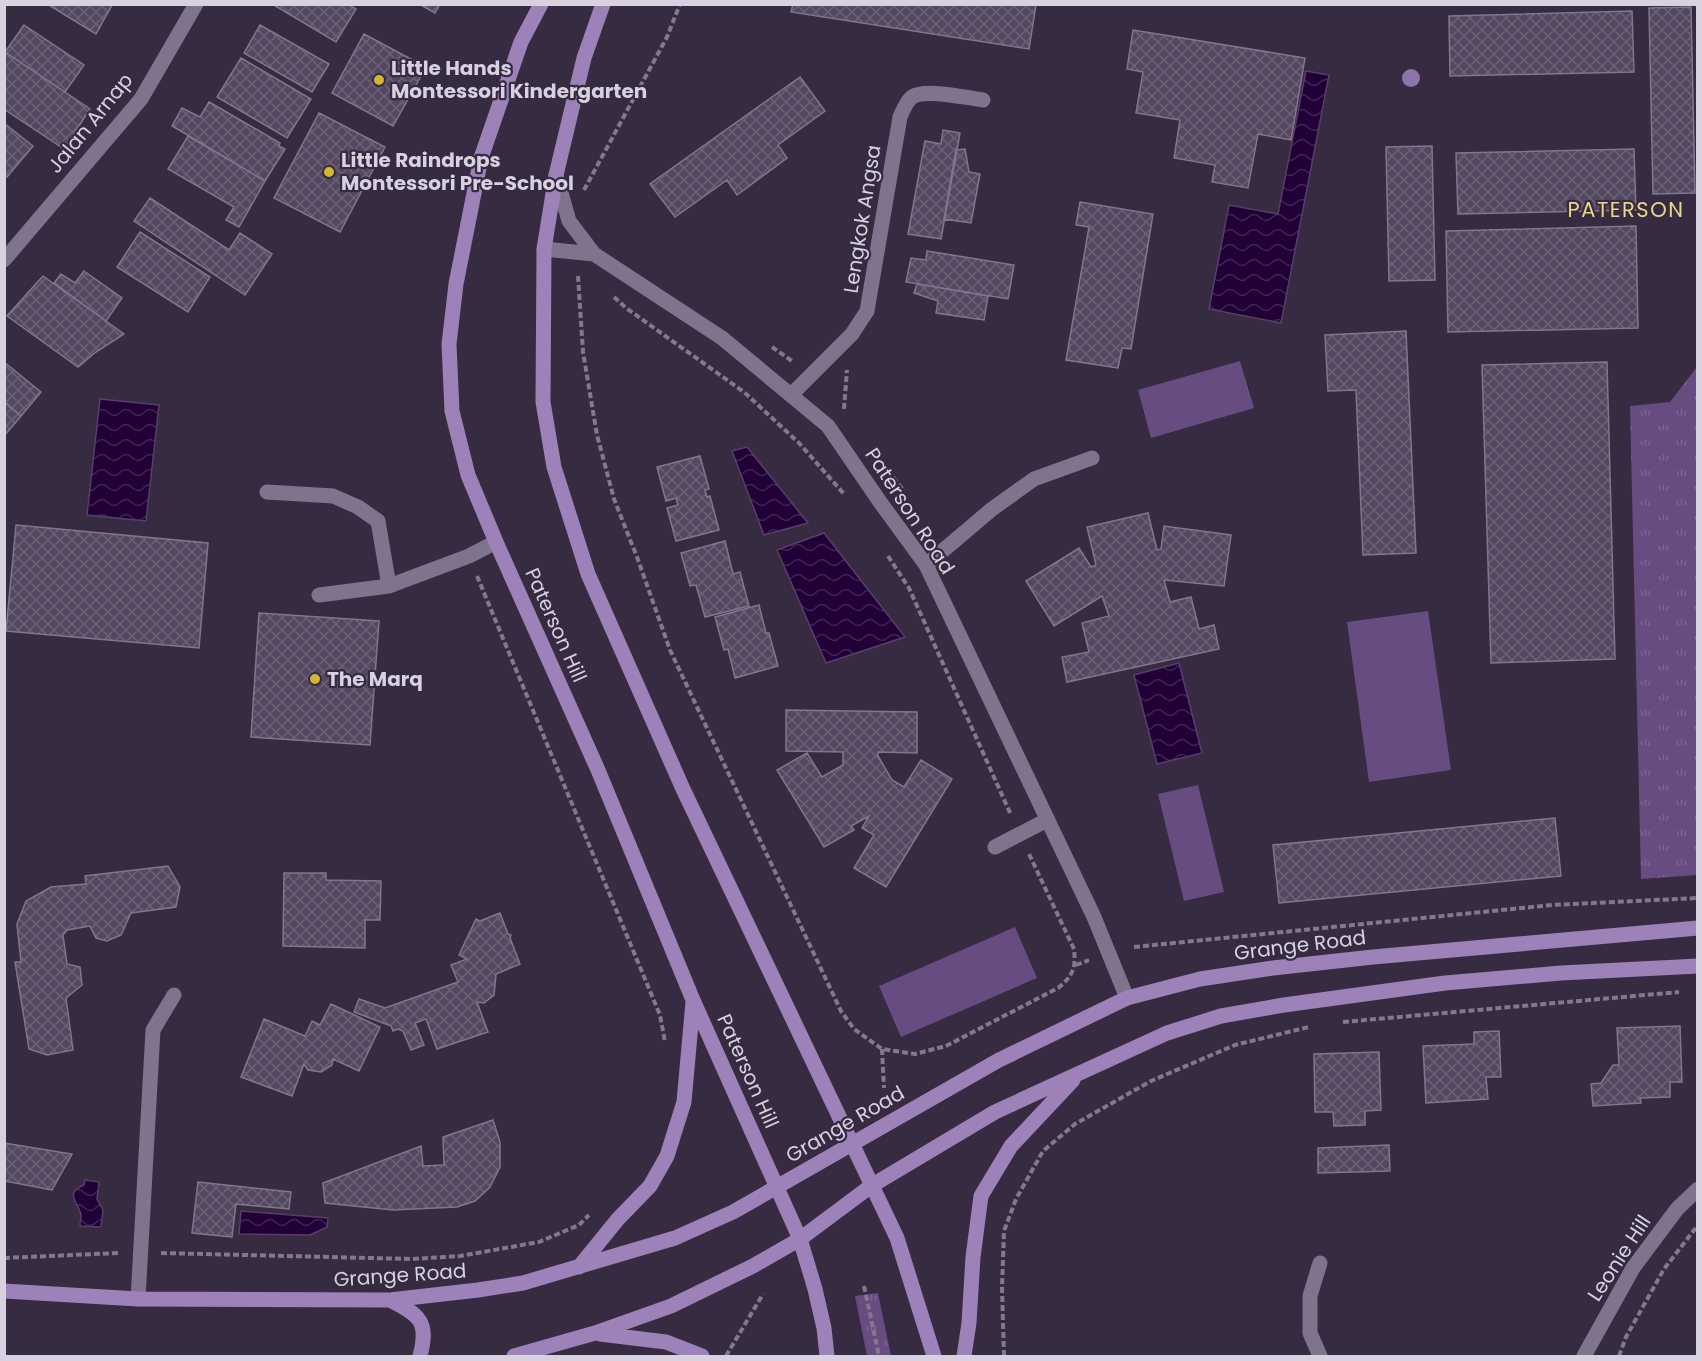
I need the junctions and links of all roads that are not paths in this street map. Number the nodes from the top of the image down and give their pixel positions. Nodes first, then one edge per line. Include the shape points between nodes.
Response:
1 (196, 4) edge
2 (541, 4) edge
3 (603, 4) edge
4 (983, 100) dead end
5 (556, 175) junction
6 (544, 249) junction
7 (594, 254) junction
8 (4, 260) edge
9 (791, 394) junction
10 (1092, 458) dead end
11 (267, 492) dead end
12 (496, 542) junction
13 (926, 565) junction
14 (389, 586) junction
15 (319, 595) dead end
16 (1047, 820) junction
17 (995, 847) dead end
18 (1698, 928) edge
19 (1698, 966) edge
20 (174, 995) dead end
21 (1127, 998) junction
22 (693, 1000) junction
23 (1079, 1073) junction
24 (851, 1144) junction
25 (871, 1186) junction
26 (777, 1187) junction
27 (1698, 1189) edge
28 (800, 1239) junction
29 (1320, 1263) dead end
30 (579, 1267) junction
31 (4, 1291) edge
32 (138, 1299) junction
33 (390, 1300) junction
34 (595, 1334) junction
35 (420, 1356) edge
36 (513, 1356) edge
37 (702, 1356) edge
38 (827, 1356) edge
39 (934, 1356) edge
40 (964, 1356) edge
41 (1320, 1356) edge
42 (1584, 1356) edge

1 - 8 street, Jalan Arnap via 141,99
2 - 12 main road, Paterson Hill via 521,42 481,158 456,284 449,344 452,411 468,475
3 - 5 main road via 584,58
4 - 9 street, Lengkok Angsa via 927,93 914,96 904,106 867,311 852,334
5 - 6 main road
5 - 7 street via 569,221
6 - 7 street, Paterson Road
6 - 24 main road via 543,402 554,467 588,574 682,789
7 - 9 street, Paterson Road via 722,338
9 - 13 street, Paterson Road via 828,426
10 - 13 street via 1034,478
11 - 14 street via 333,496 378,522
12 - 14 street
12 - 22 main road, Paterson Hill
13 - 16 street, Paterson Road
14 - 15 street
16 - 17 street
16 - 21 street, Paterson Road via 1094,917
18 - 21 main road, Grange Road via 1273,968 1200,979
19 - 23 main road via 1444,983 1274,1006 1221,1016 1167,1033
20 - 32 street via 153,1030
21 - 24 main road, Grange Road via 999,1060
22 - 26 main road, Paterson Hill
22 - 30 main road via 684,1102 667,1156 650,1186
23 - 25 main road via 995,1112
23 - 40 main road via 1011,1146 981,1196
24 - 25 main road
24 - 26 main road, Grange Road
25 - 28 main road
25 - 39 main road via 897,1238
26 - 28 main road, Paterson Hill
26 - 30 main road, Grange Road via 675,1238
27 - 42 street, Leonie Hill via 1677,1209 1633,1268
28 - 34 main road via 671,1306
28 - 38 main road, Paterson Hill via 824,1329
29 - 41 street via 1310,1296 1310,1333
30 - 33 main road, Grange Road via 524,1283
31 - 32 main road, Grange Road
32 - 33 main road, Grange Road
33 - 35 main road via 414,1312 423,1327
34 - 36 main road
34 - 37 main road via 666,1342

